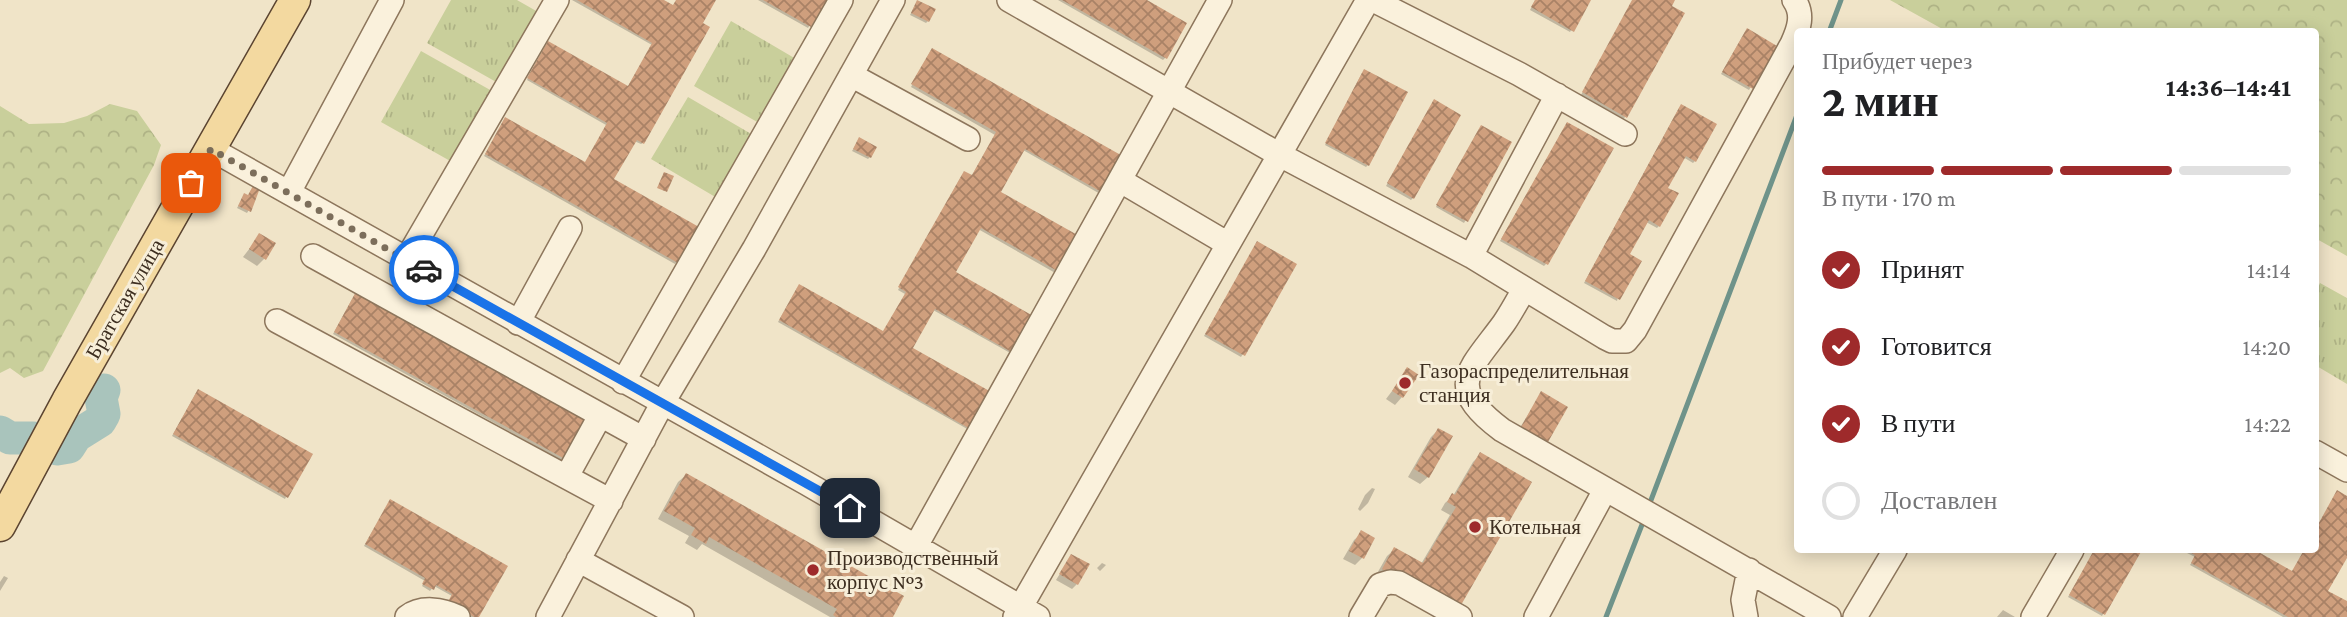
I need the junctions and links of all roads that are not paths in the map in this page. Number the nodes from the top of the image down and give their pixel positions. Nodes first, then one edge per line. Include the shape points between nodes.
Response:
1 (295, 0) edge
2 (392, 0) edge
3 (557, 0) edge
4 (841, 0) edge
5 (892, 0) edge
6 (1009, 0) edge
7 (1220, 0) edge
8 (1368, 0) edge
9 (1373, 0) edge
10 (1794, 0) edge
11 (1797, 28) edge
12 (1794, 38) edge
13 (851, 75) junction
14 (1171, 92) junction
15 (1557, 95) junction
16 (1625, 134) dead end
17 (968, 139) dead end
18 (211, 149) junction
19 (1279, 155) junction
20 (1121, 181) junction
21 (289, 192) junction
22 (570, 228) dead end
23 (1228, 244) junction
24 (313, 256) dead end
25 (1471, 256) junction
26 (406, 260) junction
27 (1524, 290) junction
28 (277, 321) dead end
29 (518, 323) junction
30 (624, 382) junction
31 (662, 404) junction
32 (600, 416) junction
33 (644, 439) junction
34 (2319, 455) edge
35 (2347, 470) edge
36 (567, 476) junction
37 (1605, 490) junction
38 (611, 501) junction
39 (1, 522) edge
40 (916, 546) junction
41 (1893, 553) edge
42 (2070, 553) edge
43 (579, 560) junction
44 (1749, 570) junction
45 (1025, 614) edge
46 (407, 617) edge
47 (458, 617) edge
48 (548, 617) edge
49 (682, 617) edge
50 (1361, 617) edge
51 (1460, 617) edge
52 (1535, 617) edge
53 (1746, 617) edge
54 (1829, 617) edge
55 (1855, 617) edge
56 (2033, 617) edge

1 - 18 main road, Братская улица
2 - 21 lane
3 - 26 lane
4 - 30 lane
5 - 13 lane
6 - 14 lane
7 - 14 lane
8 - 19 lane
9 - 15 lane
10 - 11 lane via 1800,19
12 - 27 lane via 1626,341 1612,341
13 - 17 lane
13 - 31 lane
14 - 19 lane
14 - 20 lane
15 - 16 lane
15 - 25 lane
18 - 21 lane
18 - 39 main road, Братская улица
19 - 23 lane
19 - 25 lane
20 - 23 lane
20 - 40 lane
21 - 26 lane
22 - 29 lane
23 - 45 lane
24 - 32 lane
25 - 27 lane
26 - 29 lane
27 - 37 lane via 1470,368 1469,397 1502,430
28 - 36 lane
29 - 30 lane
30 - 31 lane
31 - 33 lane
31 - 40 lane
32 - 33 lane
32 - 36 lane
33 - 38 lane
34 - 35 lane
36 - 38 lane
37 - 44 lane
37 - 52 lane
38 - 43 lane
40 - 45 lane
41 - 55 lane
42 - 56 lane
43 - 48 lane
43 - 49 lane
44 - 53 lane via 1743,600
44 - 54 lane
46 - 47 lane via 437,610
50 - 51 lane via 1380,585 1390,582

